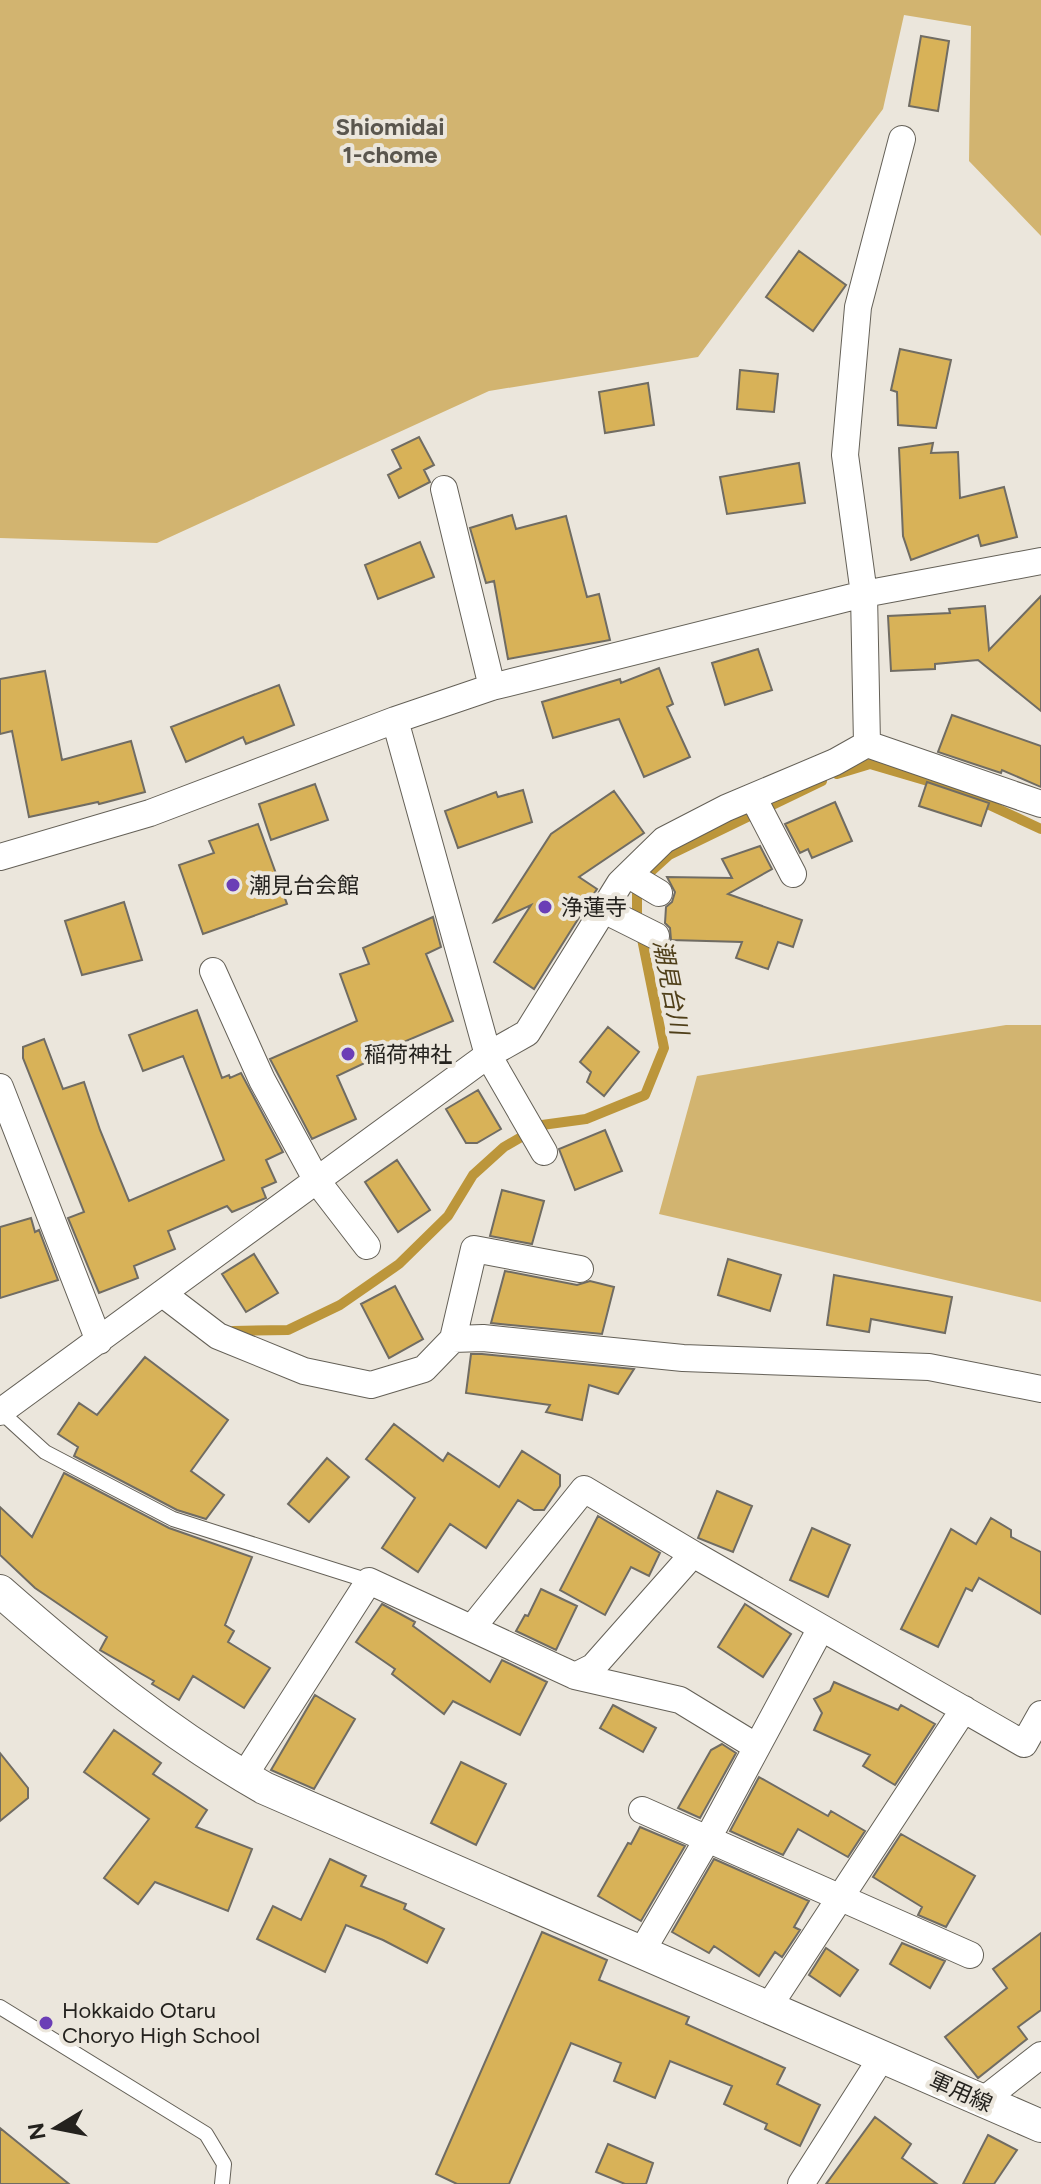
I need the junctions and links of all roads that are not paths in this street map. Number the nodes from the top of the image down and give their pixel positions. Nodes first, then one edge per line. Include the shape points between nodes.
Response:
1 (902, 139) dead end
2 (444, 489) dead end
3 (1041, 561) edge
4 (864, 594) junction
5 (492, 687) junction
6 (395, 720) junction
7 (867, 744) junction
8 (1041, 804) edge
9 (758, 805) junction
10 (0, 857) edge
11 (793, 874) dead end
12 (604, 910) junction
13 (644, 930) dead end
14 (213, 971) dead end
15 (488, 1055) junction
16 (0, 1087) edge
17 (535, 1138) dead end
18 (317, 1181) junction
19 (367, 1246) dead end
20 (580, 1269) dead end
21 (163, 1294) junction
22 (453, 1339) junction
23 (99, 1341) junction
24 (1041, 1389) edge
25 (0, 1412) edge
26 (693, 1554) junction
27 (369, 1581) junction
28 (0, 1591) edge
29 (472, 1628) junction
30 (821, 1628) junction
31 (575, 1676) junction
32 (964, 1709) junction
33 (1041, 1714) edge
34 (757, 1747) junction
35 (244, 1776) junction
36 (642, 1810) dead end
37 (707, 1840) junction
38 (839, 1899) junction
39 (642, 1951) junction
40 (970, 1955) dead end
41 (769, 2006) junction
42 (0, 2007) edge
43 (1041, 2055) edge
44 (882, 2057) junction
45 (981, 2102) junction
46 (1041, 2126) edge
47 (222, 2184) edge
48 (801, 2184) edge

1 - 4 street via 858,307 845,455
2 - 5 street
3 - 4 street
4 - 5 street
4 - 7 street
5 - 6 street
6 - 10 street via 150,813
6 - 15 street
7 - 8 street
7 - 9 street
9 - 11 street
9 - 12 street via 664,840 641,882 620,883
12 - 13 street
12 - 15 street via 527,1033
14 - 18 street via 262,1080
15 - 17 street
15 - 18 street
16 - 23 street
18 - 19 street
18 - 21 street
20 - 22 street via 474,1249
21 - 22 street via 218,1336 304,1371 371,1385 424,1369
21 - 23 street
22 - 24 street via 683,1358 929,1367
23 - 25 street
25 - 27 lane via 45,1452 173,1519
26 - 29 street via 584,1489
26 - 30 street
26 - 31 street via 593,1667
27 - 29 street
27 - 35 street
28 - 35 street, 軍用線 via 154,1718
29 - 31 street
30 - 32 street
30 - 34 street
31 - 34 street via 680,1700
32 - 33 street via 1024,1744
32 - 38 street
34 - 37 street
35 - 39 street, 軍用線
36 - 37 street
37 - 38 street
37 - 39 street
38 - 40 street
38 - 41 street
39 - 41 street, 軍用線
41 - 44 street, 軍用線
42 - 47 lane via 206,2134 224,2164
43 - 45 street
44 - 45 street, 軍用線
44 - 48 street
45 - 46 street, 軍用線

